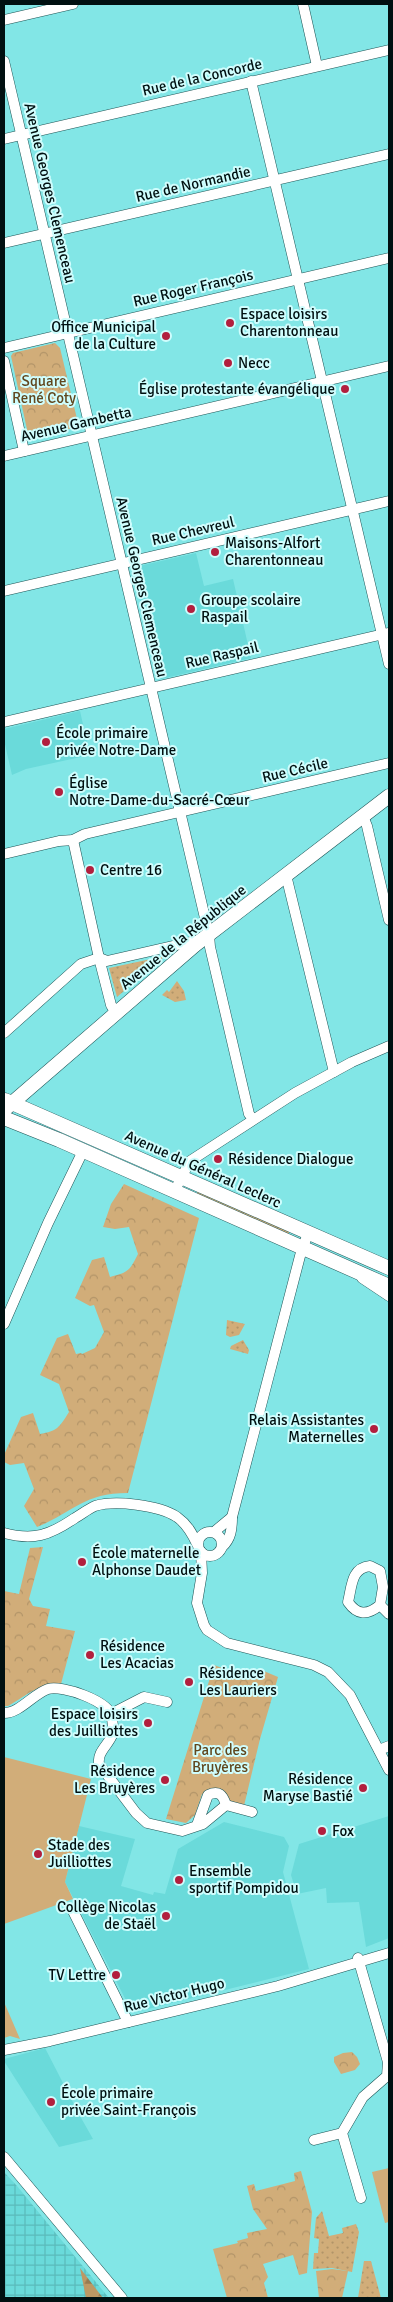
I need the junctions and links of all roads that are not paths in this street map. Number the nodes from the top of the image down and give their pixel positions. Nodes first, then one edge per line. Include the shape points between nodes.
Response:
1 (73, 4) edge
2 (303, 4) edge
3 (4, 20) edge
4 (389, 50) edge
5 (4, 61) edge
6 (317, 66) junction
7 (251, 81) junction
8 (21, 135) junction
9 (4, 139) edge
10 (389, 154) edge
11 (275, 180) junction
12 (44, 234) junction
13 (4, 243) edge
14 (389, 258) edge
15 (298, 278) junction
16 (68, 333) junction
17 (4, 348) edge
18 (4, 361) edge
19 (389, 366) edge
20 (322, 381) junction
21 (91, 435) junction
22 (24, 451) junction
23 (4, 456) edge
24 (389, 500) edge
25 (351, 509) junction
26 (120, 564) junction
27 (4, 591) edge
28 (386, 633) edge
29 (389, 664) edge
30 (150, 688) junction
31 (4, 722) edge
32 (389, 763) edge
33 (389, 796) edge
34 (178, 812) junction
35 (363, 816) junction
36 (73, 840) junction
37 (4, 854) edge
38 (286, 875) junction
39 (389, 920) edge
40 (208, 935) junction
41 (98, 958) junction
42 (116, 1012) junction
43 (4, 1033) edge
44 (389, 1046) edge
45 (334, 1072) junction
46 (6, 1104) edge
47 (4, 1118) edge
48 (253, 1119) junction
49 (98, 1141) junction
50 (83, 1151) junction
51 (181, 1177) junction
52 (175, 1190) junction
53 (308, 1233) junction
54 (304, 1248) junction
55 (343, 1264) junction
56 (389, 1268) edge
57 (389, 1286) edge
58 (389, 1296) edge
59 (4, 1324) edge
60 (232, 1518) junction
61 (189, 1528) junction
62 (209, 1532) junction
63 (4, 1533) edge
64 (222, 1547) junction
65 (199, 1548) junction
66 (213, 1556) junction
67 (202, 1573) junction
68 (380, 1605) junction
69 (389, 1614) edge
70 (167, 1702) dead end
71 (4, 1713) edge
72 (111, 1714) junction
73 (389, 1746) edge
74 (379, 1750) junction
75 (389, 1770) edge
76 (226, 1806) junction
77 (252, 1812) dead end
78 (197, 1825) junction
79 (72, 1909) dead end
80 (389, 1946) edge
81 (389, 1953) edge
82 (356, 1962) junction
83 (128, 2022) junction
84 (4, 2050) edge
85 (342, 2133) junction
86 (314, 2140) dead end
87 (4, 2157) edge
88 (361, 2198) dead end
89 (122, 2298) edge

1 - 3 street
2 - 6 street
4 - 6 street, Rue de la Concorde
5 - 8 street, Avenue Georges Clemenceau
6 - 7 street, Rue de la Concorde
7 - 8 street, Rue de la Concorde
7 - 11 street
8 - 9 street, Rue de la Concorde
8 - 12 street, Avenue Georges Clemenceau
10 - 11 street, Rue de Normandie
11 - 12 street, Rue de Normandie
11 - 15 street
12 - 13 street, Rue de Normandie
12 - 16 street, Avenue Georges Clemenceau
14 - 15 street, Rue Roger François
15 - 16 street, Rue Roger François
15 - 20 street
16 - 17 street, Rue Roger François
16 - 21 street, Avenue Georges Clemenceau
18 - 22 street
19 - 20 street, Avenue Gambetta
20 - 21 street, Avenue Gambetta
20 - 25 street
21 - 22 street, Avenue Gambetta
21 - 26 street, Avenue Georges Clemenceau
22 - 23 street, Avenue Gambetta
24 - 25 street, Rue Chevreul
25 - 26 street, Rue Chevreul
25 - 28 street
26 - 27 street, Rue Chevreul
26 - 30 street, Avenue Georges Clemenceau
28 - 29 street
28 - 30 street, Rue Raspail
30 - 31 street, Rue Raspail
30 - 34 street, Avenue Georges Clemenceau
32 - 34 street, Rue Cécile
33 - 35 main road, Avenue de la République
34 - 36 street, Rue Cécile via 85,834
34 - 40 street, Avenue Georges Clemenceau
35 - 38 main road, Avenue de la République
35 - 39 street
36 - 37 street, Rue Cécile
36 - 41 street
38 - 40 main road, Avenue de la République
38 - 45 street
40 - 41 street via 195,942 107,961
40 - 42 main road, Avenue de la République
40 - 48 street, Avenue Georges Clemenceau via 249,1114
41 - 42 street via 111,1005
41 - 43 street via 81,964
42 - 46 main road, Avenue de la République
44 - 45 street
45 - 48 street
46 - 49 main road, Avenue du Général Leclerc
47 - 50 main road, Avenue du Général Leclerc
48 - 51 street via 190,1161
49 - 50 main road
49 - 51 main road, Avenue du Général Leclerc
50 - 52 main road, Avenue du Général Leclerc
50 - 59 street
51 - 52 street
51 - 53 main road, Avenue du Général Leclerc
52 - 54 main road, Avenue du Général Leclerc
53 - 54 street
53 - 56 main road, Avenue du Général Leclerc
54 - 55 main road, Avenue du Général Leclerc
54 - 60 street
55 - 57 main road, Avenue du Général Leclerc
55 - 58 street
60 - 62 street
60 - 64 street via 227,1542
61 - 62 street
61 - 63 street via 176,1516 160,1510 107,1504 90,1508 49,1534 31,1538
61 - 65 street
62 - 64 street via 222,1540
62 - 65 street via 199,1537
64 - 66 street
65 - 66 street via 206,1556
65 - 67 street
66 - 67 street
67 - 74 street via 197,1603 204,1625 212,1635 228,1643 314,1665 328,1672 350,1695
68 - 68 street via 384,1587 380,1571 370,1566 362,1567 354,1573 348,1602 361,1613
68 - 69 street
70 - 72 street via 144,1697
71 - 72 street via 13,1711 48,1689 58,1689 98,1700
72 - 78 street via 113,1732 98,1758 99,1764 136,1813 147,1823 163,1828 182,1831
73 - 74 street
74 - 75 street
76 - 77 street
76 - 78 street
76 - 78 street via 220,1794 208,1795
79 - 83 street
80 - 82 street, Rue Victor Hugo
81 - 82 street, Rue Victor Hugo
82 - 83 street, Rue Victor Hugo via 278,1986
82 - 85 street via 388,2062 387,2076 363,2097
83 - 84 street, Rue Victor Hugo
85 - 86 street
85 - 88 street
87 - 89 street

